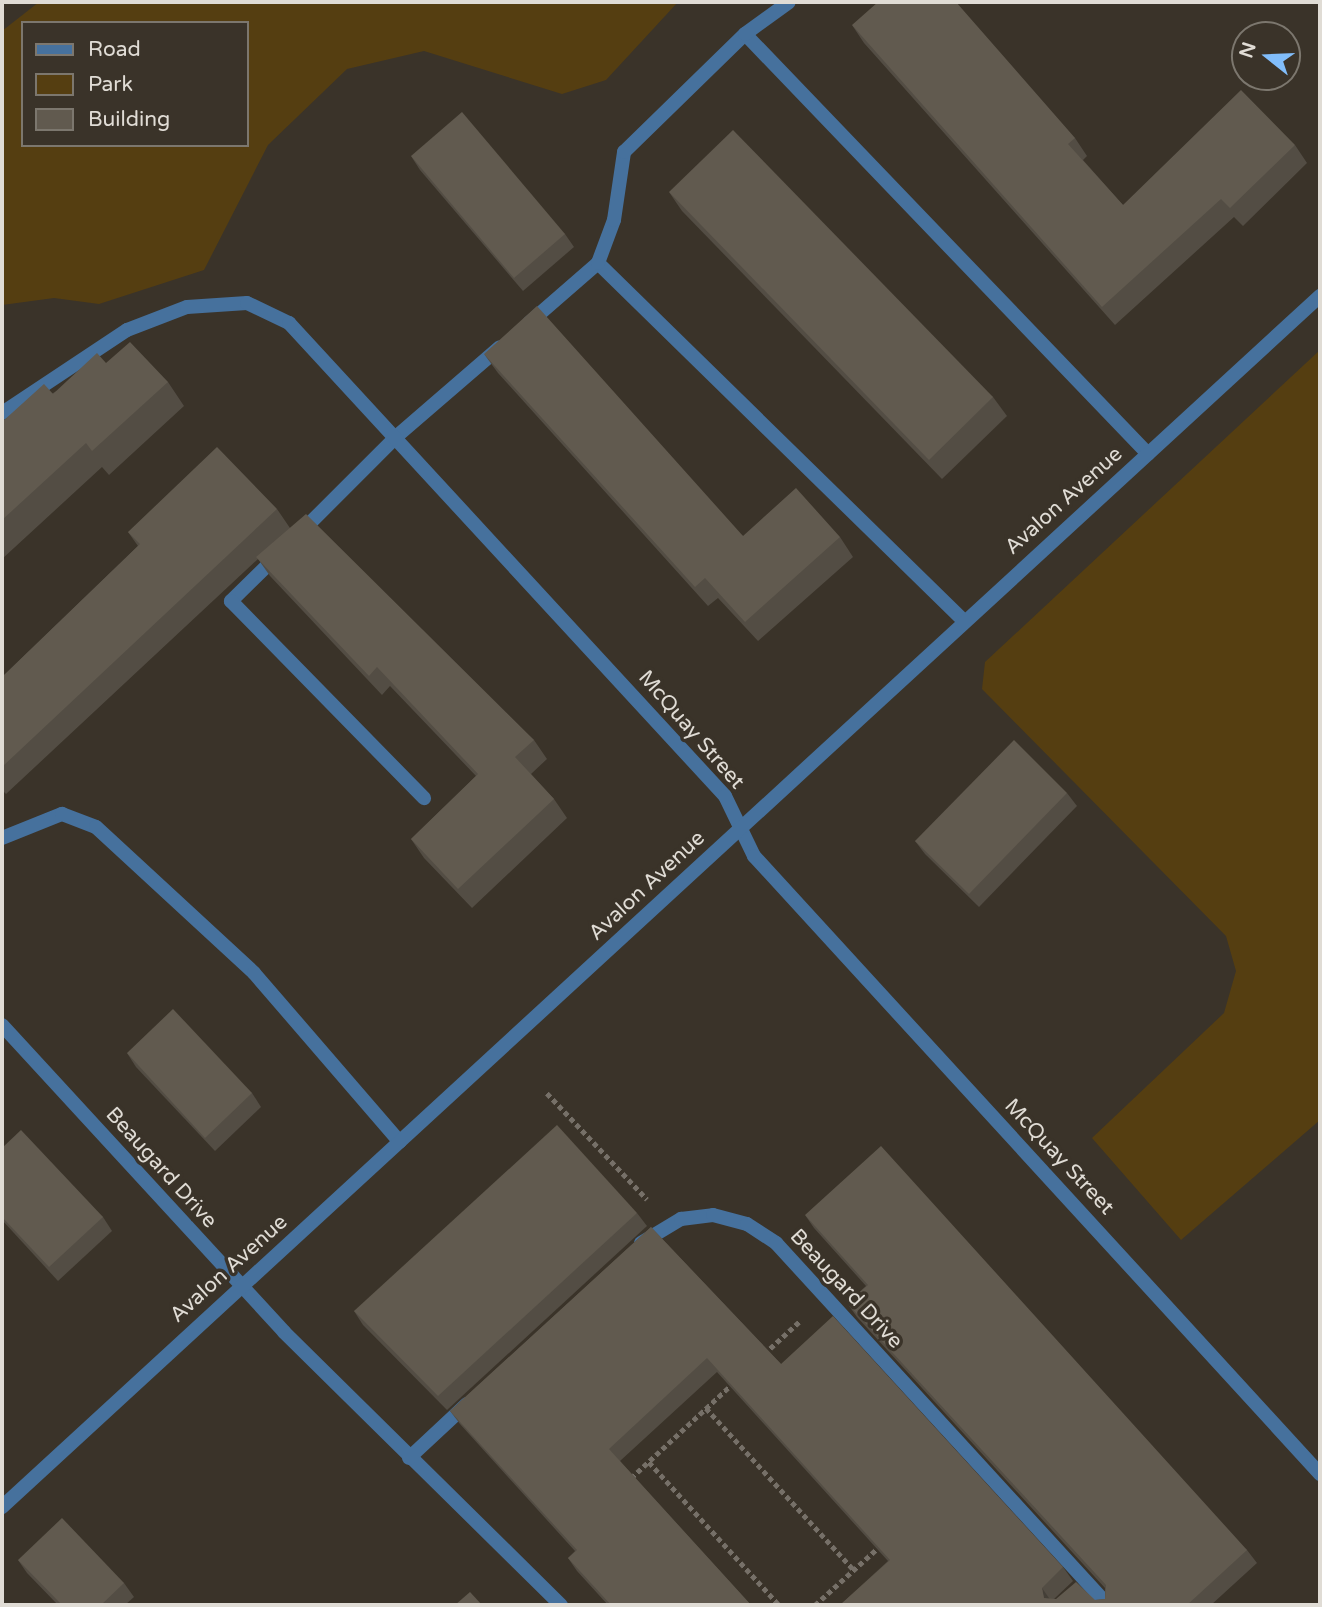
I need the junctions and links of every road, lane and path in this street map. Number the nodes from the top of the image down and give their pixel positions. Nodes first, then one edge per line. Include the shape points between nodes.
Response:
1 (789, 2) edge
2 (745, 34) junction
3 (598, 263) junction
4 (1320, 296) edge
5 (2, 413) edge
6 (397, 436) junction
7 (1148, 454) junction
8 (964, 621) junction
9 (424, 798) dead end
10 (740, 828) junction
11 (2, 838) edge
12 (2, 1025) edge
13 (547, 1093) dead end
14 (400, 1142) junction
15 (652, 1205) dead end
16 (629, 1254) edge
17 (240, 1286) junction
18 (810, 1312) dead end
19 (757, 1361) edge
20 (737, 1380) edge
21 (479, 1393) edge
22 (706, 1408) junction
23 (409, 1458) junction
24 (649, 1462) junction
25 (1320, 1474) edge
26 (621, 1486) edge
27 (2, 1507) edge
28 (883, 1543) edge
29 (854, 1570) junction
30 (1086, 1582) junction
31 (1071, 1595) edge
32 (561, 1605) edge
33 (779, 1605) edge
34 (815, 1605) edge
35 (1108, 1605) edge

1 - 2 street
2 - 3 street via 624,152 614,220
2 - 7 street
3 - 6 street
3 - 8 street
4 - 7 street, Avalon Avenue
5 - 6 street, McQuay Street via 127,330 187,307 247,303 289,323
6 - 9 street via 232,601
6 - 10 street, McQuay Street via 725,796
7 - 8 street, Avalon Avenue
8 - 10 street, Avalon Avenue
10 - 14 street, Avalon Avenue
10 - 25 street, McQuay Street via 754,856
11 - 14 street via 62,814 96,827 254,973
12 - 17 street, Beaugard Drive
13 - 15 path
14 - 17 street, Avalon Avenue
16 - 30 street, Beaugard Drive via 681,1219 713,1215 747,1224 776,1242
17 - 23 street, Beaugard Drive
17 - 27 street, Avalon Avenue
18 - 19 path
20 - 22 path
21 - 23 street
22 - 24 path
22 - 29 path
23 - 32 street, Beaugard Drive
24 - 26 path
24 - 33 path
28 - 29 path
29 - 34 path
30 - 31 street
30 - 35 street, Beaugard Drive

